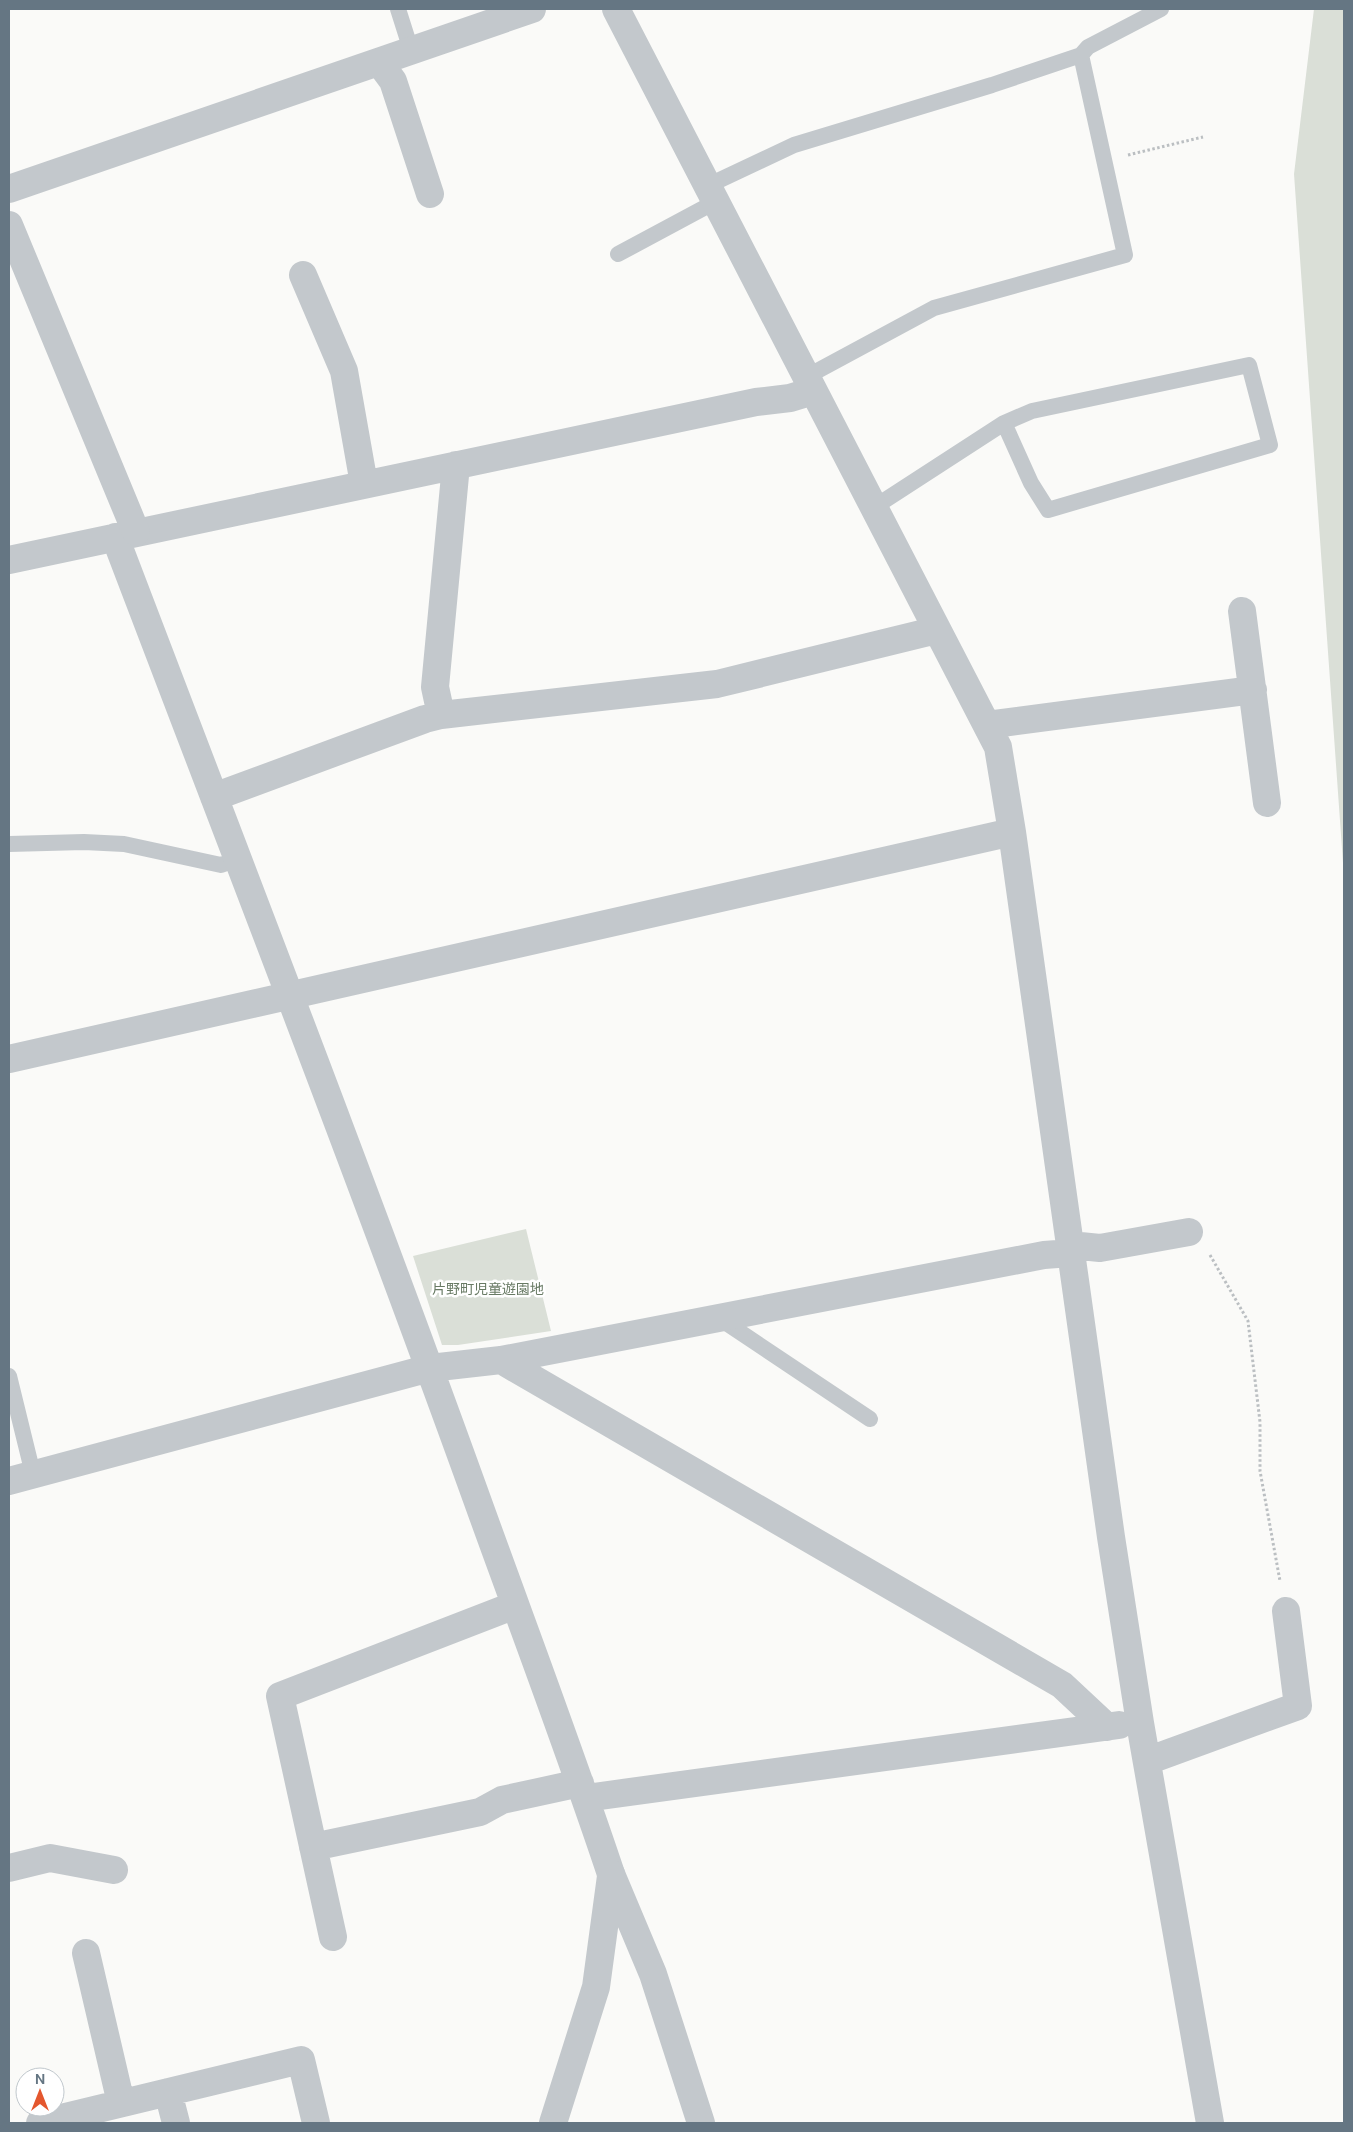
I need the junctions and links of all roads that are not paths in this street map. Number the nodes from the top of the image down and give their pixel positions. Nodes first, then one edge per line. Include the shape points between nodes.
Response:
1 (398, 9) edge
2 (532, 9) edge
3 (616, 9) edge
4 (1161, 9) edge
5 (411, 50) junction
6 (1081, 56) junction
7 (379, 62) junction
8 (9, 189) edge
9 (430, 194) dead end
10 (711, 194) junction
11 (9, 225) edge
12 (618, 254) dead end
13 (303, 275) dead end
14 (809, 384) junction
15 (1004, 423) junction
16 (456, 465) junction
17 (364, 484) junction
18 (873, 508) junction
19 (126, 534) junction
20 (9, 560) edge
21 (1242, 611) dead end
22 (937, 630) junction
23 (1253, 690) junction
24 (441, 715) junction
25 (987, 725) junction
26 (214, 797) junction
27 (1267, 803) dead end
28 (1012, 832) junction
29 (9, 844) edge
30 (238, 860) junction
31 (290, 994) junction
32 (9, 1059) edge
33 (1189, 1232) road end
34 (1071, 1249) junction
35 (719, 1318) junction
36 (501, 1360) junction
37 (430, 1368) junction
38 (9, 1376) edge
39 (870, 1419) dead end
40 (21, 1477) edge
41 (515, 1605) junction
42 (1286, 1611) road end
43 (1140, 1723) junction
44 (1107, 1727) junction
45 (1147, 1761) junction
46 (583, 1790) junction
47 (312, 1847) junction
48 (9, 1868) edge
49 (114, 1870) dead end
50 (611, 1874) junction
51 (333, 1937) dead end
52 (86, 1954) dead end
53 (168, 2092) junction
54 (121, 2103) junction
55 (40, 2123) edge
56 (176, 2123) edge
57 (316, 2123) edge
58 (554, 2123) edge
59 (701, 2123) edge
60 (1210, 2123) edge

1 - 5 lane
2 - 5 street
3 - 10 street
4 - 6 lane via 1088,47
5 - 7 street
6 - 10 lane via 794,145
6 - 14 lane via 1125,255 934,308
7 - 8 street
7 - 9 street via 393,82
10 - 12 lane
10 - 14 street
11 - 19 street
13 - 17 street via 344,372
14 - 16 street via 790,398 756,402
14 - 18 street
15 - 15 lane via 1032,411 1249,364 1270,445 1048,510 1030,483
15 - 18 lane
16 - 17 street
16 - 24 street via 435,687
17 - 19 street
18 - 22 street
19 - 20 street
19 - 26 street
21 - 23 street
22 - 24 street via 717,684
22 - 25 street
23 - 25 street
23 - 27 street
24 - 26 street
25 - 28 street via 998,747
26 - 30 street
28 - 31 street
28 - 34 street
29 - 30 lane via 124,844 221,865
30 - 31 street
31 - 32 street
31 - 37 street
33 - 34 street via 1100,1248
34 - 35 street
34 - 43 street
35 - 36 street
35 - 39 lane
36 - 37 street
36 - 44 street via 1062,1686
37 - 40 street
37 - 41 street
38 - 40 lane
41 - 46 street
41 - 47 street via 280,1696
42 - 45 street via 1298,1706
43 - 44 street
43 - 45 street
44 - 46 street
45 - 60 street
46 - 47 street via 502,1800 480,1812
46 - 50 street
47 - 51 street
48 - 49 street via 50,1858
50 - 58 street via 596,1987
50 - 59 street via 653,1974
52 - 54 street
53 - 54 street
53 - 56 street
53 - 57 street via 301,2060
54 - 55 street

